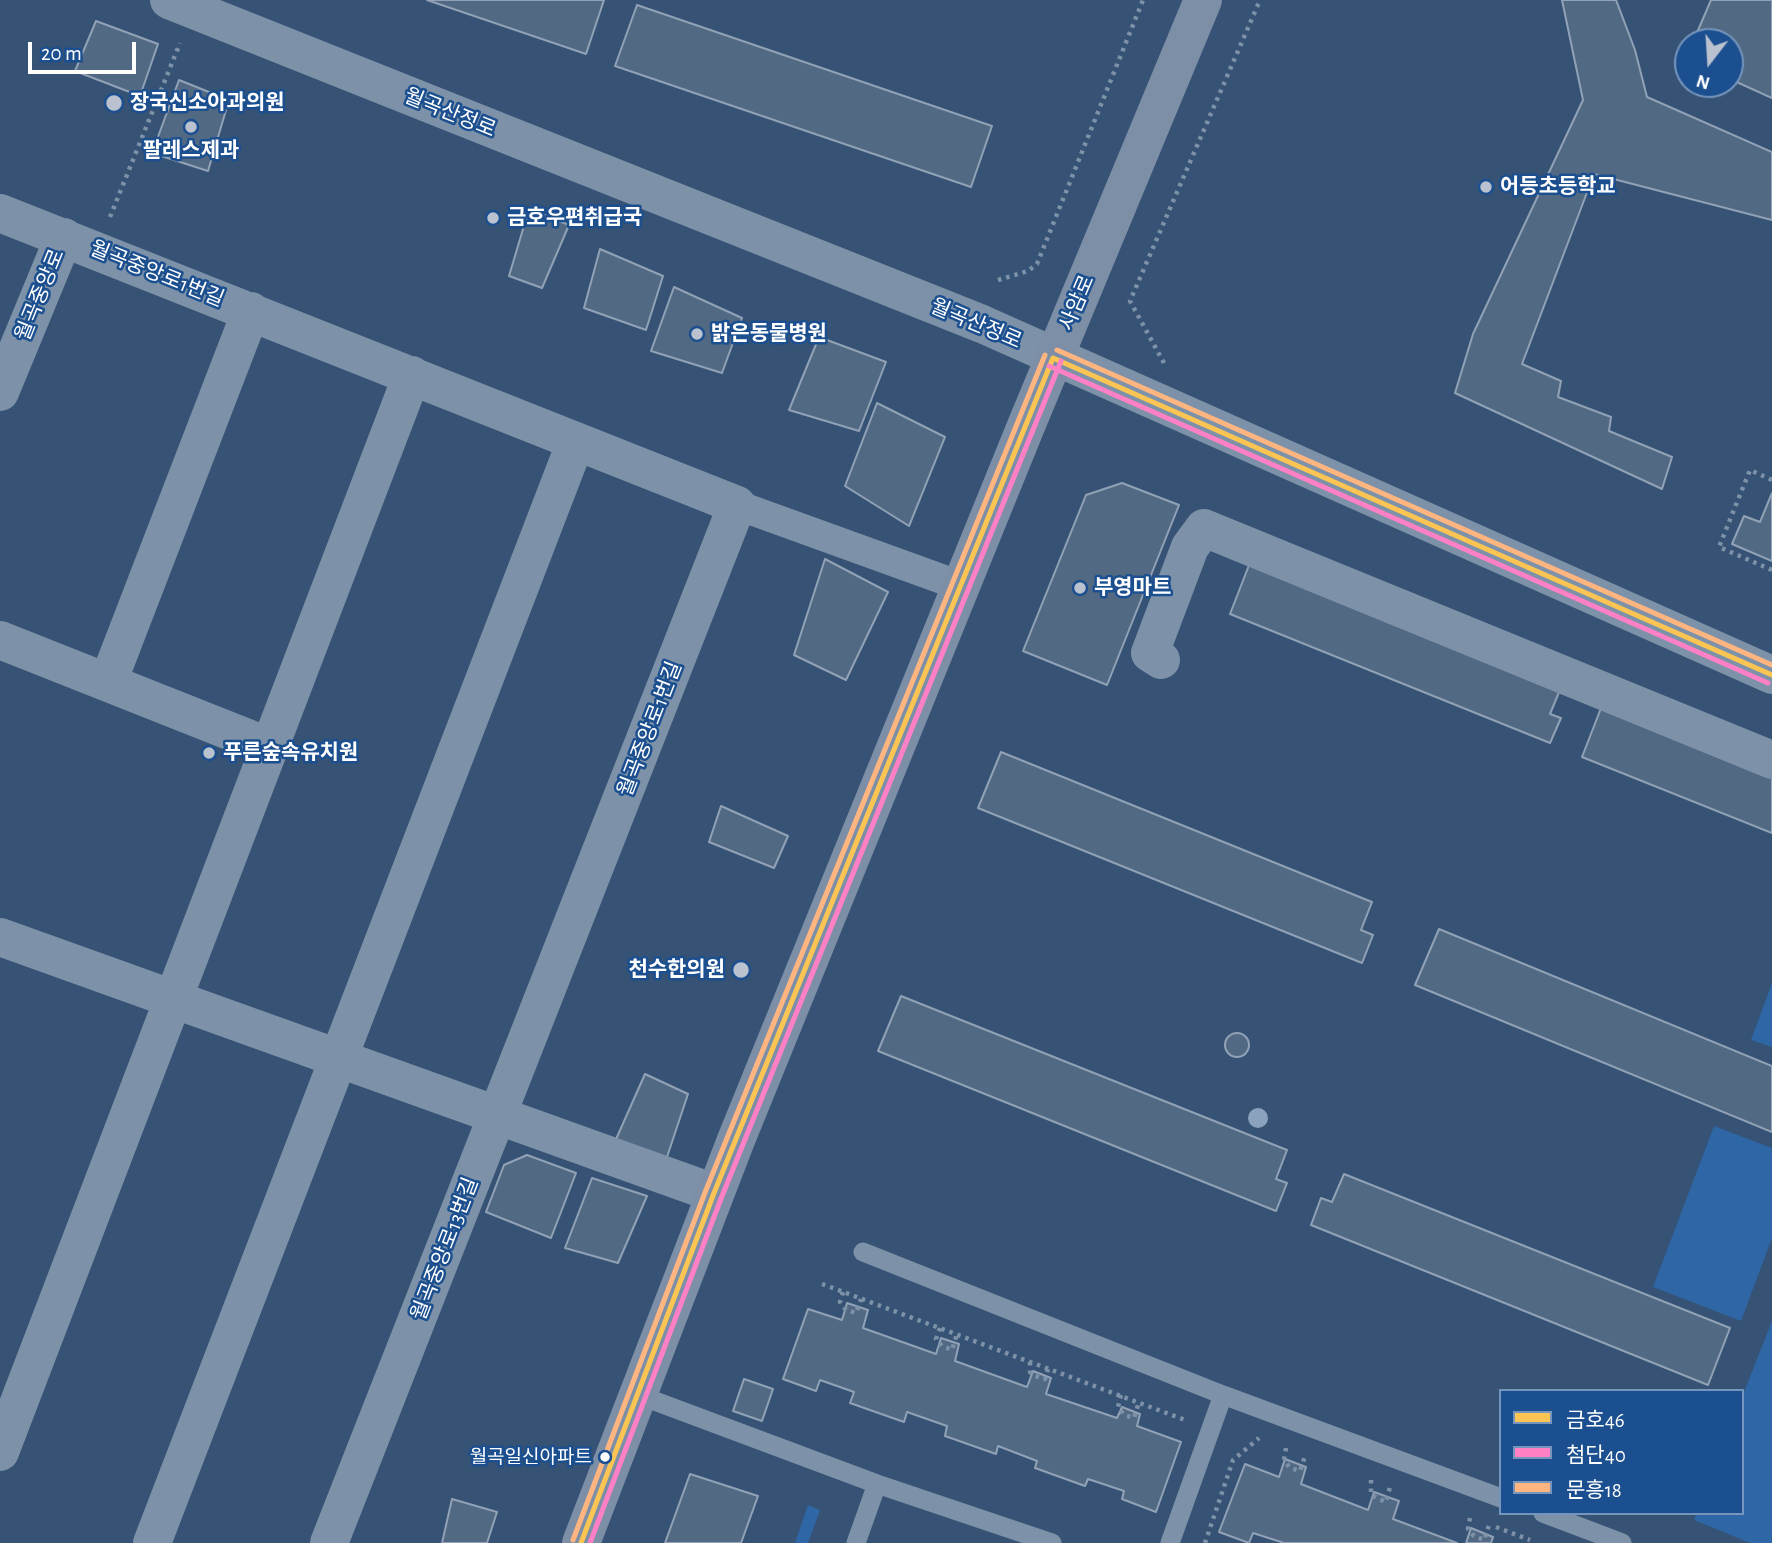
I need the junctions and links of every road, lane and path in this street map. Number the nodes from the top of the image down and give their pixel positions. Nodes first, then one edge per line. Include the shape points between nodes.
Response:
1 (1143, 0) edge
2 (1203, 0) edge
3 (1260, 0) edge
4 (181, 5) edge
5 (0, 213) edge
6 (80, 243) junction
7 (998, 280) dead end
8 (251, 311) junction
9 (1154, 344) dead end
10 (1053, 358) junction
11 (412, 375) junction
12 (0, 392) edge
13 (576, 441) junction
14 (1772, 480) edge
15 (737, 505) junction
16 (1772, 570) edge
17 (961, 586) junction
18 (0, 640) edge
19 (1161, 660) dead end
20 (1772, 675) edge
21 (108, 682) junction
22 (270, 747) junction
23 (1772, 760) edge
24 (2, 942) edge
25 (174, 999) junction
26 (337, 1057) junction
27 (498, 1114) junction
28 (714, 1193) junction
29 (863, 1252) dead end
30 (822, 1284) dead end
31 (843, 1292) junction
32 (861, 1299) junction
33 (940, 1328) junction
34 (957, 1334) junction
35 (1030, 1362) junction
36 (1048, 1369) junction
37 (636, 1394) junction
38 (1121, 1395) junction
39 (1223, 1395) junction
40 (1139, 1402) junction
41 (1210, 1430) junction
42 (1268, 1441) dead end
43 (1277, 1444) dead end
44 (1286, 1448) junction
45 (0, 1452) edge
46 (1306, 1455) junction
47 (1317, 1459) dead end
48 (1360, 1476) dead end
49 (1371, 1480) junction
50 (877, 1484) junction
51 (1390, 1487) junction
52 (1401, 1491) dead end
53 (1499, 1496) edge
54 (1459, 1513) dead end
55 (1547, 1515) edge
56 (1470, 1518) junction
57 (1489, 1525) junction
58 (152, 1543) edge
59 (330, 1543) edge
60 (581, 1543) edge
61 (856, 1543) edge
62 (1052, 1543) edge
63 (1170, 1543) edge
64 (1205, 1543) edge
65 (1537, 1543) edge
66 (1622, 1543) edge

1 - 7 path via 1037,264
2 - 10 main road, 사암로
3 - 9 path via 1130,301
4 - 6 path
4 - 10 street, 월곡산정로 via 982,324
5 - 6 street, 월곡중앙로1번길
6 - 8 street, 월곡중앙로1번길
6 - 12 street, 월곡중앙로
8 - 11 street, 월곡중앙로1번길
8 - 21 street, 월곡중앙로1번길
10 - 17 main road, 사암로
10 - 20 street, 월곡산정로
11 - 13 street, 월곡중앙로1번길
11 - 22 street
13 - 15 street, 월곡중앙로1번길
13 - 26 street
14 - 16 path via 1750,470 1719,547
15 - 17 street
15 - 27 street, 월곡중앙로1번길
17 - 28 main road, 사암로
18 - 21 street
19 - 23 street via 1150,653 1190,547 1204,528
21 - 22 street
22 - 25 street
24 - 25 street
25 - 26 street
25 - 45 street
26 - 27 street
26 - 58 street
27 - 28 street
27 - 59 street, 월곡중앙로13번길
28 - 37 main road, 사암로
29 - 39 lane
30 - 31 path
31 - 32 path
31 - 32 path via 840,1302 846,1310 856,1313
32 - 33 path
33 - 34 path
33 - 34 path via 937,1343 953,1350
34 - 35 path
35 - 36 path
35 - 36 path via 1030,1373 1035,1376 1045,1379
36 - 38 path
37 - 50 lane
37 - 60 main road, 사암로
38 - 40 path
38 - 40 path via 1119,1412 1134,1419
39 - 41 lane
39 - 53 lane
40 - 41 path
41 - 63 lane
42 - 64 path via 1259,1437 1233,1460
43 - 44 path
44 - 46 path
44 - 46 path via 1284,1460 1290,1468 1300,1471
46 - 47 path
48 - 49 path
49 - 51 path
49 - 51 path via 1371,1495 1386,1502
50 - 61 lane
50 - 62 lane
51 - 52 path
54 - 56 path
55 - 66 lane
56 - 57 path
56 - 57 path via 1468,1529 1484,1540
57 - 65 path

